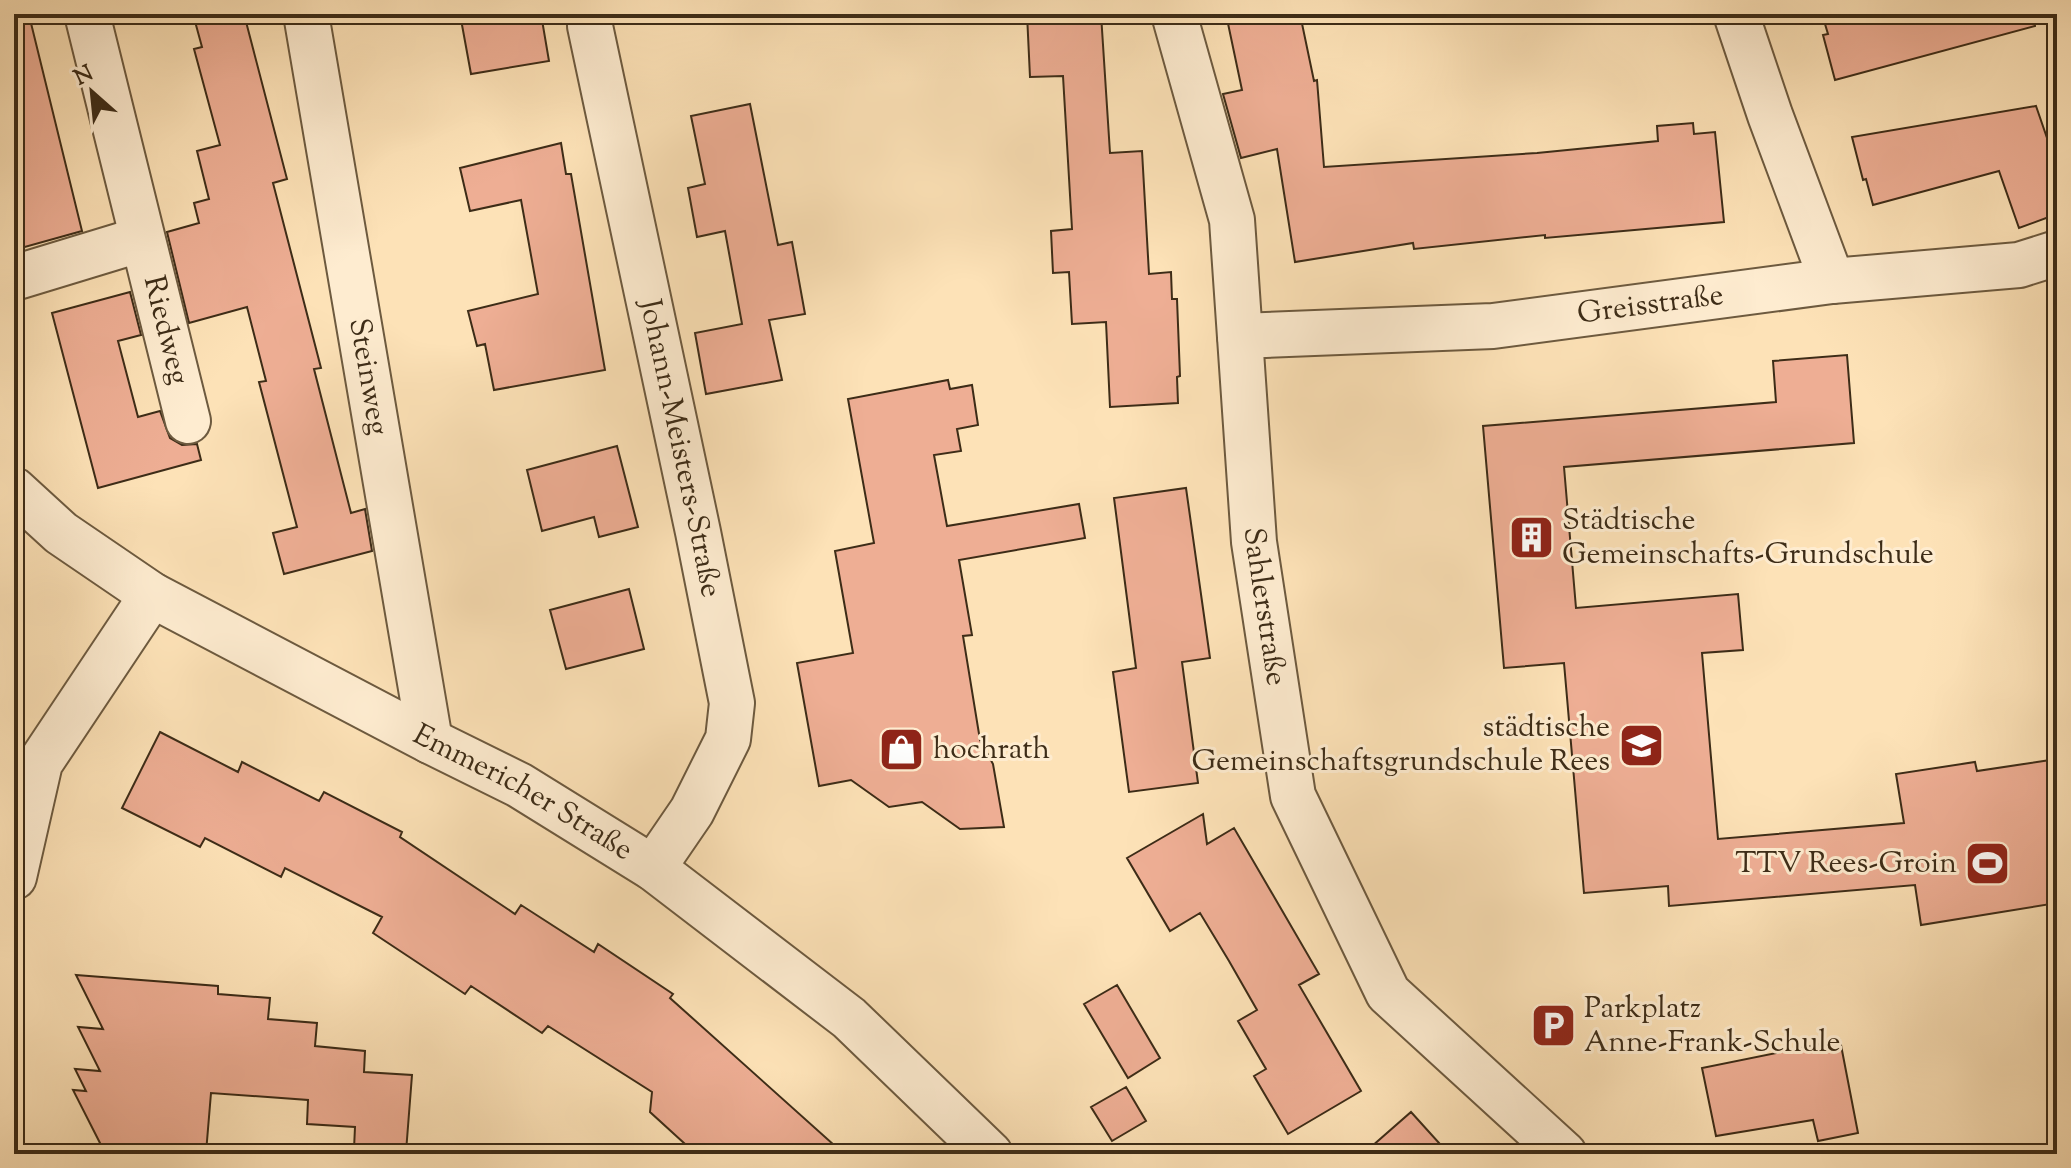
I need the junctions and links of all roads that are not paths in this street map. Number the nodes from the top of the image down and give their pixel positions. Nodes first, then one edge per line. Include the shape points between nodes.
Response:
1 (87, 14) edge
2 (306, 14) edge
3 (590, 14) edge
4 (1174, 14) edge
5 (1736, 14) edge
6 (142, 239) junction
7 (2057, 253) edge
8 (14, 278) edge
9 (1832, 281) junction
10 (1240, 336) junction
11 (188, 421) dead end
12 (14, 490) edge
13 (152, 595) junction
14 (430, 741) junction
15 (27, 763) edge
16 (653, 868) junction
17 (14, 877) edge
18 (990, 1154) edge
19 (1564, 1154) edge

1 - 6 street, Riedweg
2 - 14 street, Steinweg
3 - 16 street, Johann-Meisters-Straße via 732,703 728,739 692,811
4 - 10 street, Sahlerstraße via 1232,220
5 - 9 street
6 - 8 street, Riedweg
6 - 11 street, Riedweg
7 - 9 street, Greisstraße via 2019,265
9 - 10 street, Greisstraße via 1493,326
10 - 19 street, Sahlerstraße via 1254,542 1293,796 1388,993
12 - 13 street, Emmericher Straße via 61,533
13 - 14 street, Emmericher Straße
13 - 15 street
14 - 16 street, Emmericher Straße via 519,785
15 - 17 street
16 - 18 street, Emmericher Straße via 849,1018

